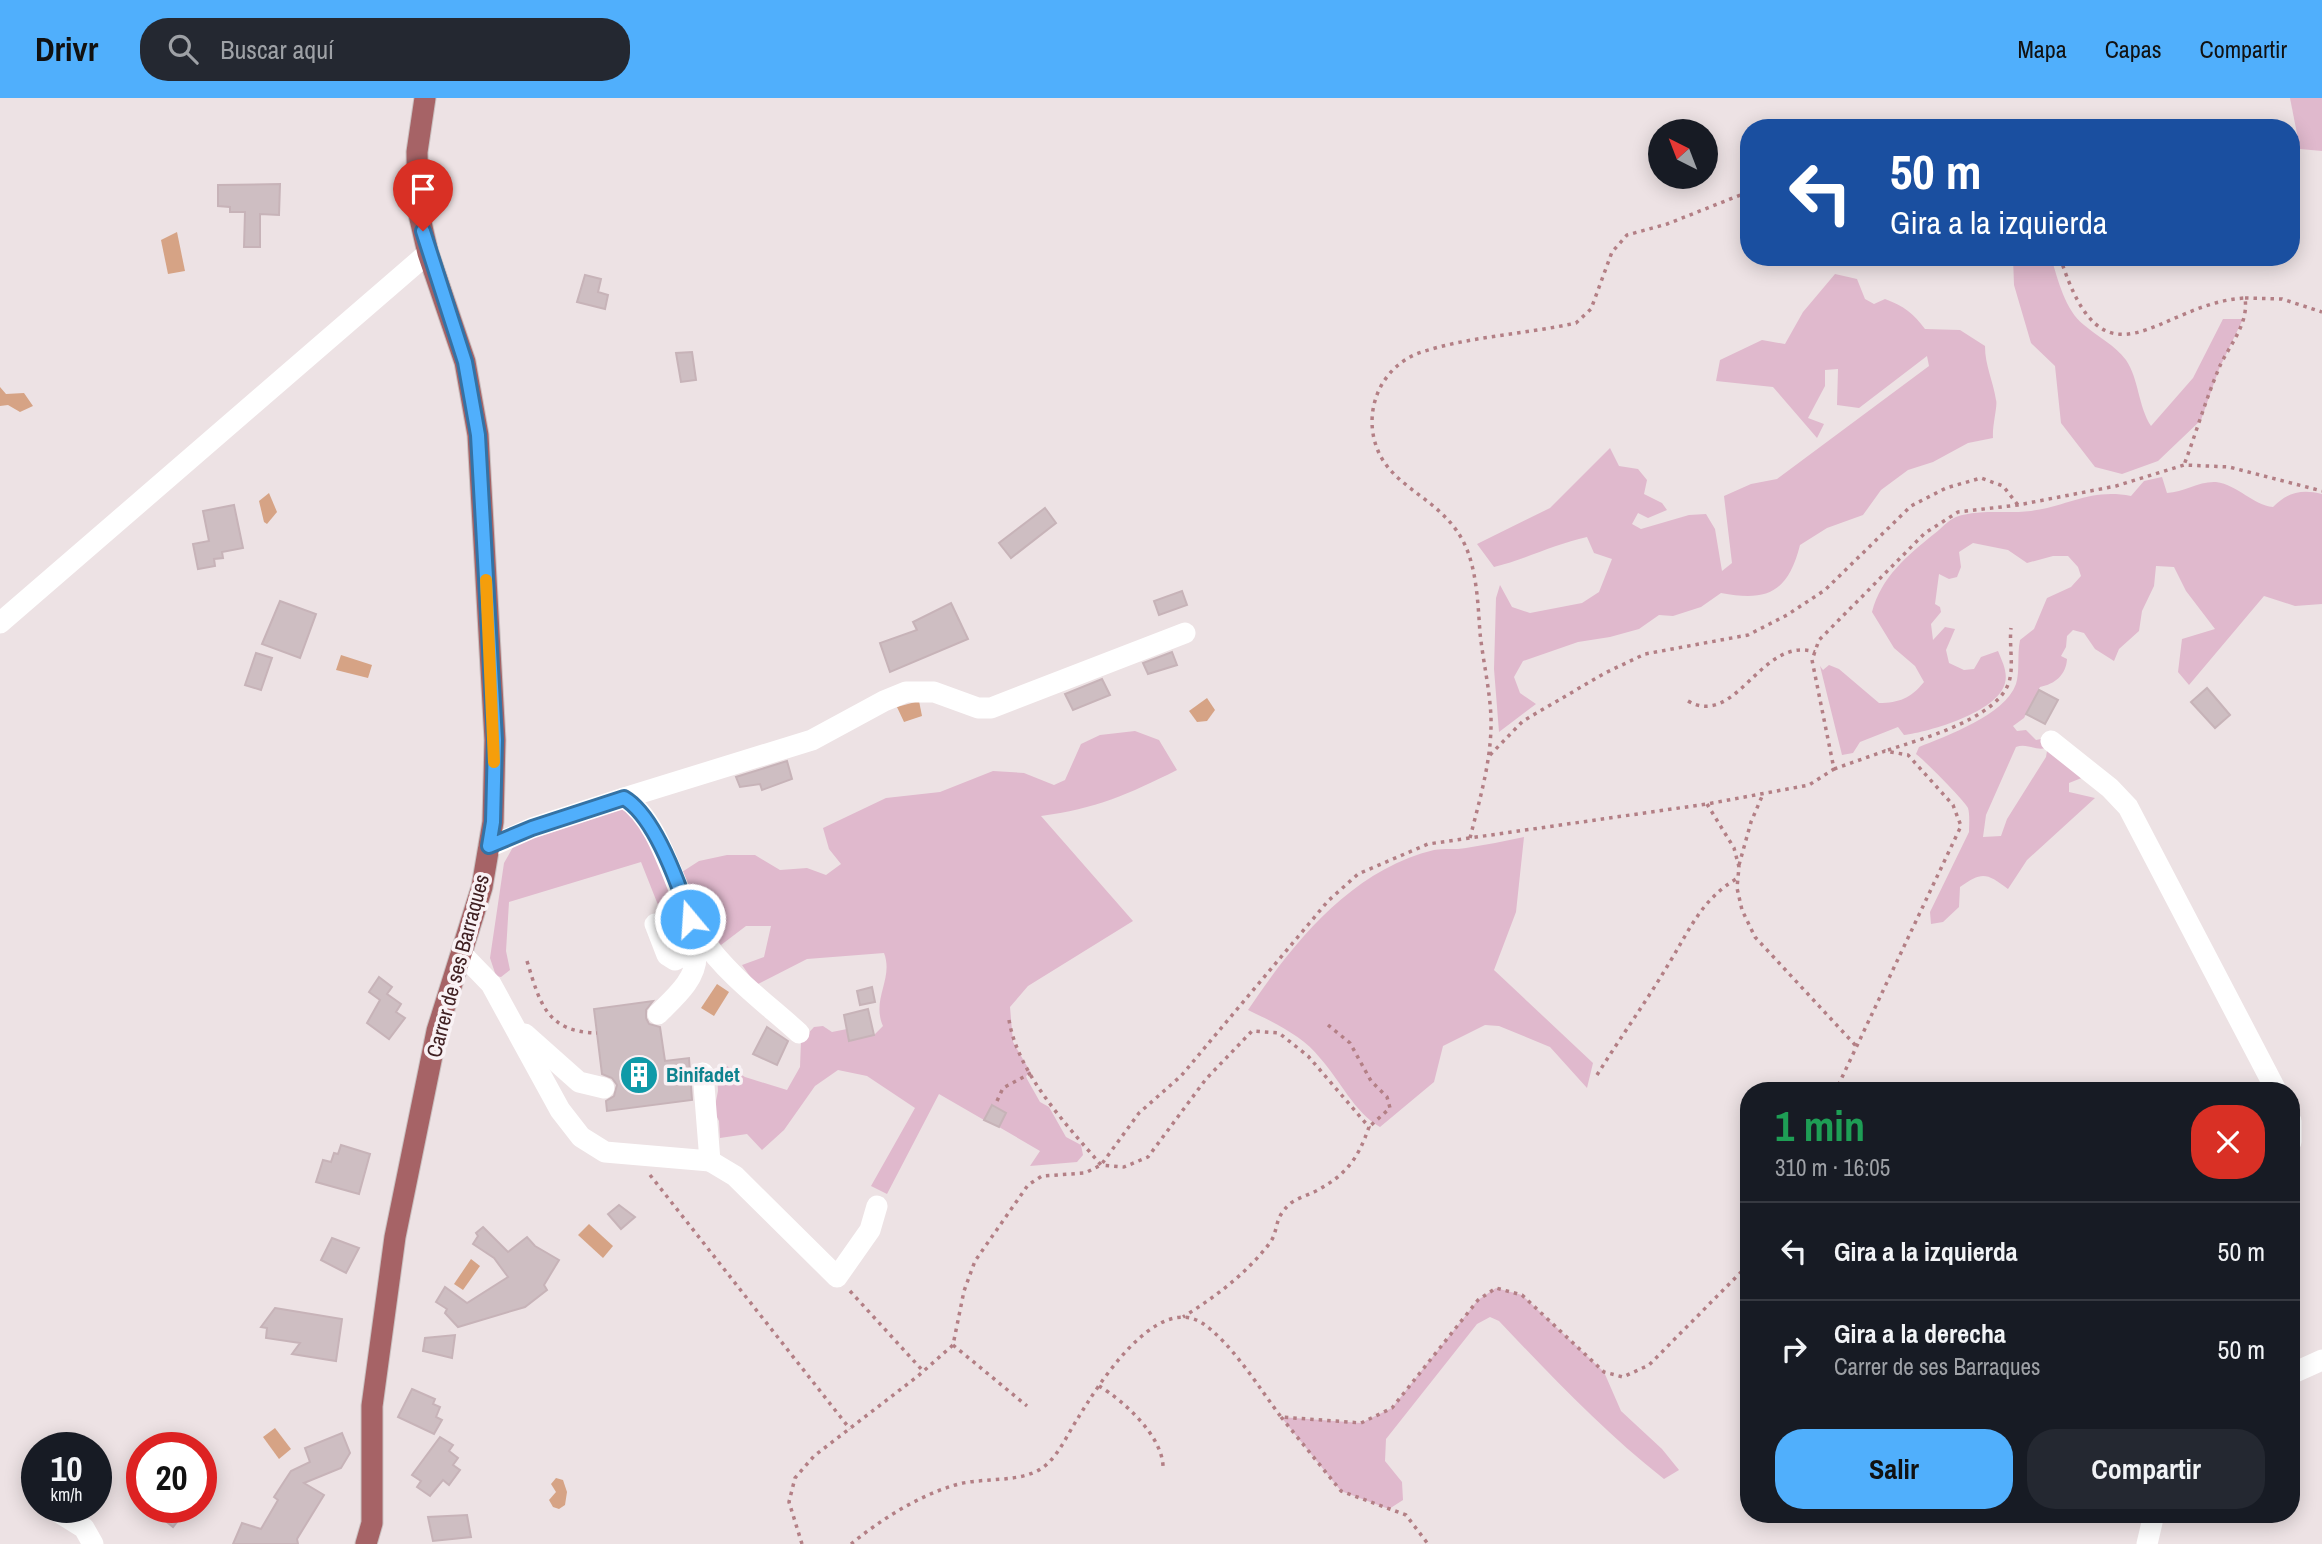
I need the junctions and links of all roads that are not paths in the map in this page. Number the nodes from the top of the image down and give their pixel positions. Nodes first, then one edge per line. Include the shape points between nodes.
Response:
1 (425, 98) edge
2 (428, 253) junction
3 (0, 623) edge
4 (1185, 633) dead end
5 (2051, 741) dead end
6 (624, 798) junction
7 (489, 846) junction
8 (655, 924) dead end
9 (461, 953) junction
10 (658, 1014) dead end
11 (511, 1020) junction
12 (799, 1033) dead end
13 (703, 1073) dead end
14 (2272, 1082) edge
15 (604, 1087) dead end
16 (710, 1161) junction
17 (877, 1206) dead end
18 (2322, 1360) edge
19 (2300, 1370) edge
20 (77, 1523) edge
21 (2152, 1523) edge
22 (93, 1544) edge
23 (366, 1544) edge
24 (2147, 1544) edge

1 - 2 main road, Carrer de ses Barraques via 417,152 418,210
2 - 3 street
2 - 7 main road, Carrer de ses Barraques via 465,362 478,435 495,740
4 - 6 street via 991,708 978,708 934,692 906,692 812,740
5 - 14 street via 2128,807
6 - 7 street
6 - 12 street via 648,824 704,941
7 - 9 main road, Carrer de ses Barraques via 482,887
8 - 10 street via 667,955 675,960 691,951 696,955 690,979
9 - 11 street via 491,984
9 - 23 main road, Carrer de ses Barraques via 437,1031 395,1237 372,1406 372,1523
11 - 15 street via 579,1082
11 - 16 street via 560,1110 581,1137 605,1152
13 - 16 street
16 - 17 street via 735,1176 837,1277 870,1230
18 - 19 street
20 - 22 street via 85,1528
21 - 24 street

